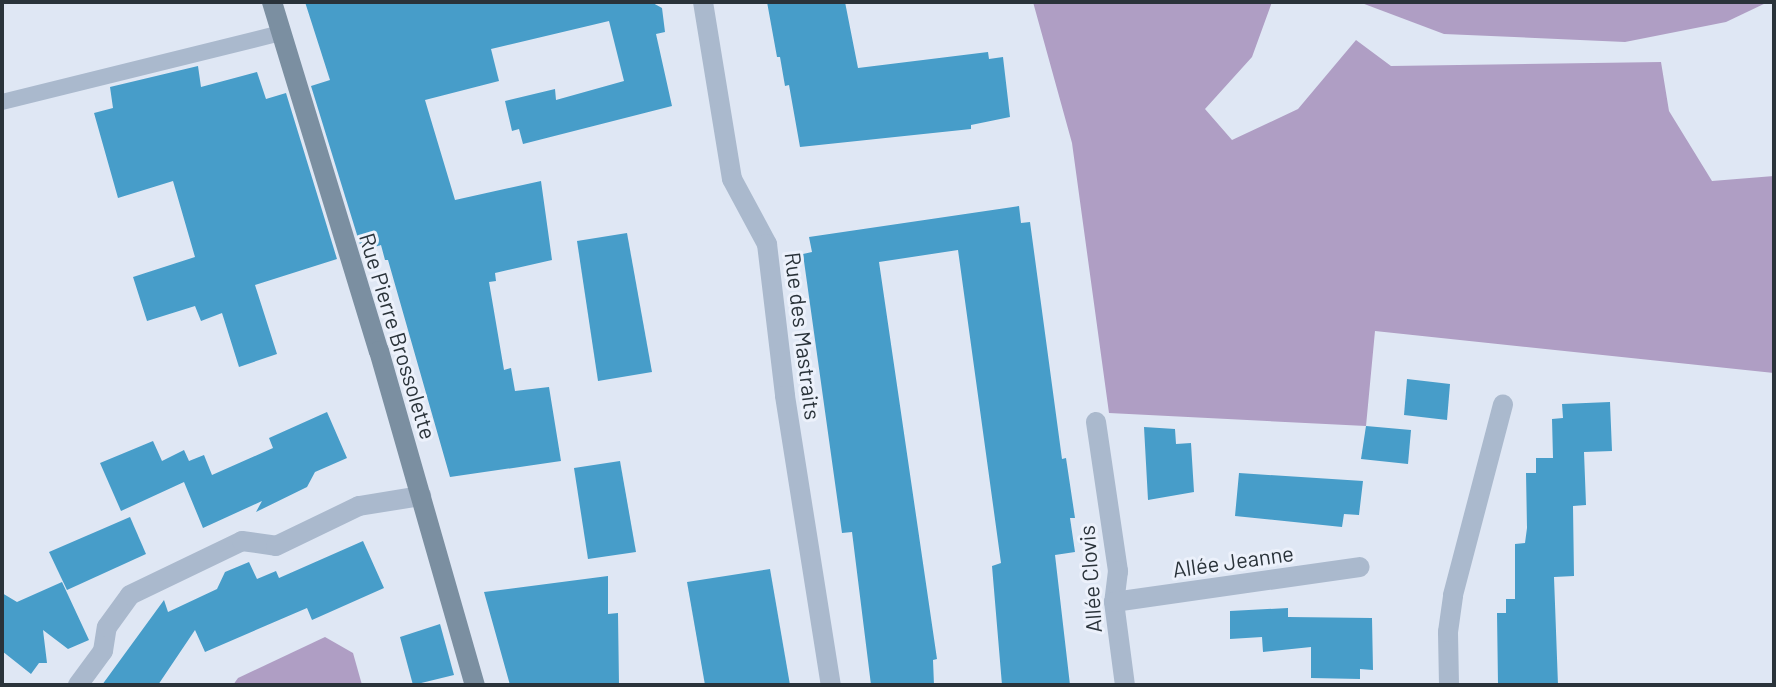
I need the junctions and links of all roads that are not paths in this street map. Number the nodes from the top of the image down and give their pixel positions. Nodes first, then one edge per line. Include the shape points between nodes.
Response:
1 (272, 2) edge
2 (703, 2) edge
3 (281, 33) junction
4 (2, 102) edge
5 (1503, 404) dead end
6 (1096, 422) dead end
7 (421, 496) junction
8 (1360, 567) dead end
9 (1114, 602) junction
10 (78, 685) edge
11 (475, 685) edge
12 (831, 685) edge
13 (1125, 685) edge
14 (1449, 685) edge

1 - 3 street, Rue Pierre Brossolette
2 - 12 street, Rue des Mastraits via 732,179 767,244 785,396
3 - 4 lane
3 - 7 street, Rue Pierre Brossolette
5 - 14 street via 1453,595
6 - 9 street, Allée Clovis via 1118,571
7 - 10 street via 359,506 276,546 242,541 130,595 107,627 103,651
7 - 11 street, Rue Pierre Brossolette
8 - 9 street, Allée Jeanne
9 - 13 street, Allée Clovis

